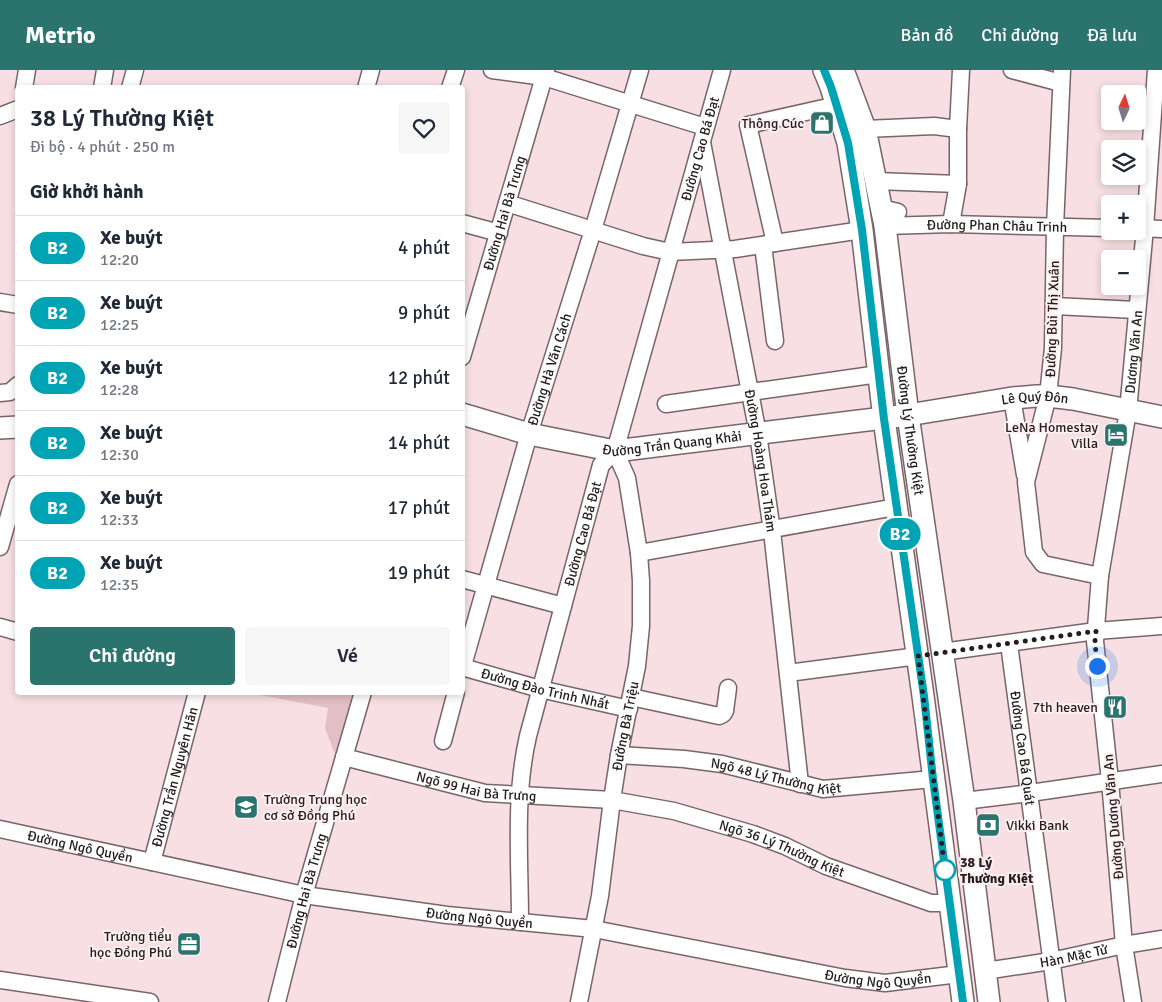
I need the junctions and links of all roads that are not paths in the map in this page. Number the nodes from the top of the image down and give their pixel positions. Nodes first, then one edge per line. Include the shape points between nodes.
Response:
1 (27, 70) edge
2 (104, 70) edge
3 (135, 70) edge
4 (371, 70) edge
5 (456, 70) edge
6 (492, 70) edge
7 (640, 70) edge
8 (722, 70) edge
9 (824, 70) edge
10 (843, 70) edge
11 (961, 70) edge
12 (1012, 70) edge
13 (1156, 70) edge
14 (545, 74) edge
15 (1062, 77) edge
16 (24, 85) edge
17 (102, 85) edge
18 (131, 85) edge
19 (367, 85) edge
20 (451, 85) edge
21 (630, 105) junction
22 (837, 105) junction
23 (15, 110) edge
24 (0, 116) edge
25 (958, 128) junction
26 (865, 129) junction
27 (703, 134) junction
28 (876, 181) junction
29 (958, 184) junction
30 (1144, 195) edge
31 (507, 203) junction
32 (888, 215) junction
33 (465, 224) edge
34 (951, 224) junction
35 (1055, 226) junction
36 (1101, 228) edge
37 (1146, 228) edge
38 (1162, 229) edge
39 (593, 230) junction
40 (862, 230) junction
41 (499, 233) junction
42 (1140, 240) edge
43 (769, 244) junction
44 (723, 250) junction
45 (670, 252) junction
46 (0, 302) edge
47 (15, 304) edge
48 (1054, 306) junction
49 (1137, 310) junction
50 (775, 341) dead end
51 (465, 347) edge
52 (879, 374) junction
53 (15, 388) edge
54 (750, 391) junction
55 (0, 393) edge
56 (1048, 396) junction
57 (1012, 398) junction
58 (666, 404) dead end
59 (1128, 410) junction
60 (465, 415) edge
61 (908, 416) junction
62 (1162, 417) edge
63 (884, 419) junction
64 (15, 427) edge
65 (0, 428) edge
66 (529, 434) junction
67 (758, 434) junction
68 (615, 451) junction
69 (1026, 482) junction
70 (15, 499) edge
71 (896, 507) junction
72 (772, 530) junction
73 (7, 540) edge
74 (639, 553) junction
75 (1100, 576) junction
76 (465, 580) edge
77 (486, 585) junction
78 (563, 606) junction
79 (1162, 626) edge
80 (0, 627) edge
81 (15, 631) edge
82 (1096, 631) junction
83 (1009, 644) junction
84 (942, 652) junction
85 (918, 656) junction
86 (465, 661) edge
87 (465, 669) edge
88 (788, 673) junction
89 (728, 688) dead end
90 (540, 689) junction
91 (948, 693) junction
92 (196, 695) edge
93 (362, 695) edge
94 (455, 695) edge
95 (924, 696) junction
96 (630, 703) junction
97 (443, 741) dead end
98 (619, 755) junction
99 (344, 757) junction
100 (1162, 774) edge
101 (933, 779) junction
102 (1110, 781) junction
103 (800, 784) junction
104 (1030, 793) junction
105 (519, 794) junction
106 (612, 800) junction
107 (964, 801) junction
108 (0, 829) edge
109 (152, 862) junction
110 (304, 895) junction
111 (950, 903) junction
112 (520, 922) junction
113 (594, 929) junction
114 (1162, 939) edge
115 (1124, 945) junction
116 (1051, 962) junction
117 (985, 971) junction
118 (959, 974) junction
119 (0, 980) edge
120 (69, 996) edge
121 (146, 1002) edge
122 (277, 1002) edge
123 (579, 1002) edge
124 (963, 1002) edge
125 (989, 1002) edge
126 (1057, 1002) edge
127 (1133, 1002) edge

1 - 16 street
2 - 17 street
3 - 18 street
4 - 19 street
5 - 20 street
6 - 14 street
7 - 21 street, Đường Hà Văn Cách
8 - 27 street, Đường Cao Bá Đạt
9 - 22 main road, Đường Lý Thường Kiệt
10 - 26 main road, Đường Lý Thường Kiệt
11 - 25 street
12 - 15 street
13 - 30 street, Dương Văn An
14 - 21 street
14 - 31 street, Đường Hai Bà Trưng
15 - 35 street, Đường Bùi Thị Xuân
21 - 27 street
21 - 39 street, Đường Hà Văn Cách
22 - 40 main road, Đường Lý Thường Kiệt via 848,143
22 - 43 street via 748,125
23 - 24 street
25 - 26 street
25 - 29 street
26 - 28 main road, Đường Lý Thường Kiệt
27 - 44 street, Đường Hoàng Hoa Thám
27 - 45 street, Đường Cao Bá Đạt
28 - 29 street
28 - 32 main road, Đường Lý Thường Kiệt
29 - 34 street
31 - 39 street
31 - 41 street, Đường Hai Bà Trưng
32 - 34 street, Đường Phan Châu Trinh
32 - 61 main road, Đường Lý Thường Kiệt
33 - 41 street
34 - 35 street, Đường Phan Châu Trinh
35 - 36 street, Đường Phan Châu Trinh
35 - 48 street, Đường Bùi Thị Xuân
37 - 38 street
39 - 45 street
39 - 66 street, Đường Hà Văn Cách
40 - 43 street
40 - 52 main road, Đường Lý Thường Kiệt
41 - 51 street, Đường Hai Bà Trưng
42 - 49 street, Dương Văn An
43 - 44 street
43 - 50 street
44 - 45 street
44 - 54 street, Đường Hoàng Hoa Thám
45 - 68 street, Đường Cao Bá Đạt
46 - 47 street
48 - 49 street
48 - 56 street, Đường Bùi Thị Xuân
49 - 59 street, Dương Văn An
52 - 54 street
52 - 63 main road, Đường Lý Thường Kiệt
53 - 55 street
54 - 58 street
54 - 67 street, Đường Hoàng Hoa Thám
56 - 57 main road, Lê Quý Đôn
56 - 59 main road, Lê Quý Đôn
56 - 69 street, Đường Bùi Thị Xuân
57 - 61 main road, Lê Quý Đôn
57 - 69 street
59 - 62 main road, Lê Quý Đôn
59 - 75 street, Dương Văn An
60 - 66 main road, Đường Trần Quang Khải
61 - 63 main road, Lê Quý Đôn
61 - 84 main road, Đường Lý Thường Kiệt
63 - 67 main road, Đường Trần Quang Khải
63 - 71 main road, Đường Lý Thường Kiệt
64 - 65 main road
66 - 68 main road, Đường Trần Quang Khải
66 - 77 street, Đường Hà Văn Cách
67 - 68 main road, Đường Trần Quang Khải
67 - 72 street, Đường Hoàng Hoa Thám
68 - 74 street, Đường Bà Triệu via 627,478
68 - 78 street, Đường Cao Bá Đạt via 601,464
69 - 75 street, Đường Bùi Thị Xuân via 1034,552 1043,564
70 - 73 street
71 - 72 street
71 - 85 main road, Đường Lý Thường Kiệt
72 - 74 street
72 - 88 street, Đường Hoàng Hoa Thám
74 - 96 street, Đường Bà Triệu via 641,626
75 - 82 street, Dương Văn An
76 - 77 street
77 - 78 street
77 - 86 street, Đường Hà Văn Cách
78 - 90 street, Đường Cao Bá Đạt
79 - 82 street
80 - 81 street
82 - 83 street
82 - 102 street, Đường Dương Văn An
83 - 84 street
83 - 104 street, Đường Cao Bá Quát
84 - 85 main road
84 - 91 main road, Đường Lý Thường Kiệt
85 - 88 street
85 - 95 main road, Đường Lý Thường Kiệt
87 - 90 street, Đường Đào Trinh Nhất
88 - 103 street, Đường Hoàng Hoa Thám
89 - 96 street, Đường Đào Trinh Nhất via 725,711 719,716
90 - 96 street, Đường Đào Trinh Nhất
90 - 105 street, Đường Cao Bá Đạt via 523,758
91 - 95 main road
91 - 107 main road, Đường Lý Thường Kiệt
92 - 109 street, Đường Trần Nguyên Hãn
93 - 99 street, Đường Hai Bà Trưng
94 - 97 street
95 - 101 main road, Đường Lý Thường Kiệt
96 - 98 street, Đường Bà Triệu
98 - 103 street, Ngõ 48 Lý Thường Kiệt via 722,764
98 - 106 street, Đường Bà Triệu
99 - 105 street, Ngõ 99 Hai Bà Trưng via 485,793
99 - 110 street, Đường Hai Bà Trưng
100 - 102 street
101 - 103 street, Ngõ 48 Lý Thường Kiệt via 823,789
101 - 111 main road, Đường Lý Thường Kiệt
102 - 104 street
102 - 115 street, Đường Dương Văn An
104 - 107 street
104 - 116 street, Đường Cao Bá Quát
105 - 106 street, Ngõ 99 Hai Bà Trưng
105 - 112 street, Đường Cao Bá Đạt
106 - 111 street, Ngõ 36 Lý Thường Kiệt via 713,821 876,884 931,903
106 - 113 street, Đường Bà Triệu
107 - 117 main road, Đường Lý Thường Kiệt
108 - 109 street, Đường Ngô Quyền
109 - 110 street, Đường Ngô Quyền
110 - 112 street, Đường Ngô Quyền
110 - 122 street, Đường Hai Bà Trưng
111 - 118 main road, Đường Lý Thường Kiệt
112 - 113 street, Đường Ngô Quyền
113 - 118 street, Đường Ngô Quyền via 885,983
113 - 123 street, Đường Bà Triệu
114 - 115 street, Hàn Mặc Tử
115 - 116 street, Hàn Mặc Tử
115 - 127 street, Đường Dương Văn An
116 - 117 street, Hàn Mặc Tử
116 - 126 street, Đường Cao Bá Quát
117 - 118 main road
117 - 125 main road, Đường Lý Thường Kiệt
118 - 124 main road, Đường Lý Thường Kiệt
119 - 120 street
120 - 121 street

